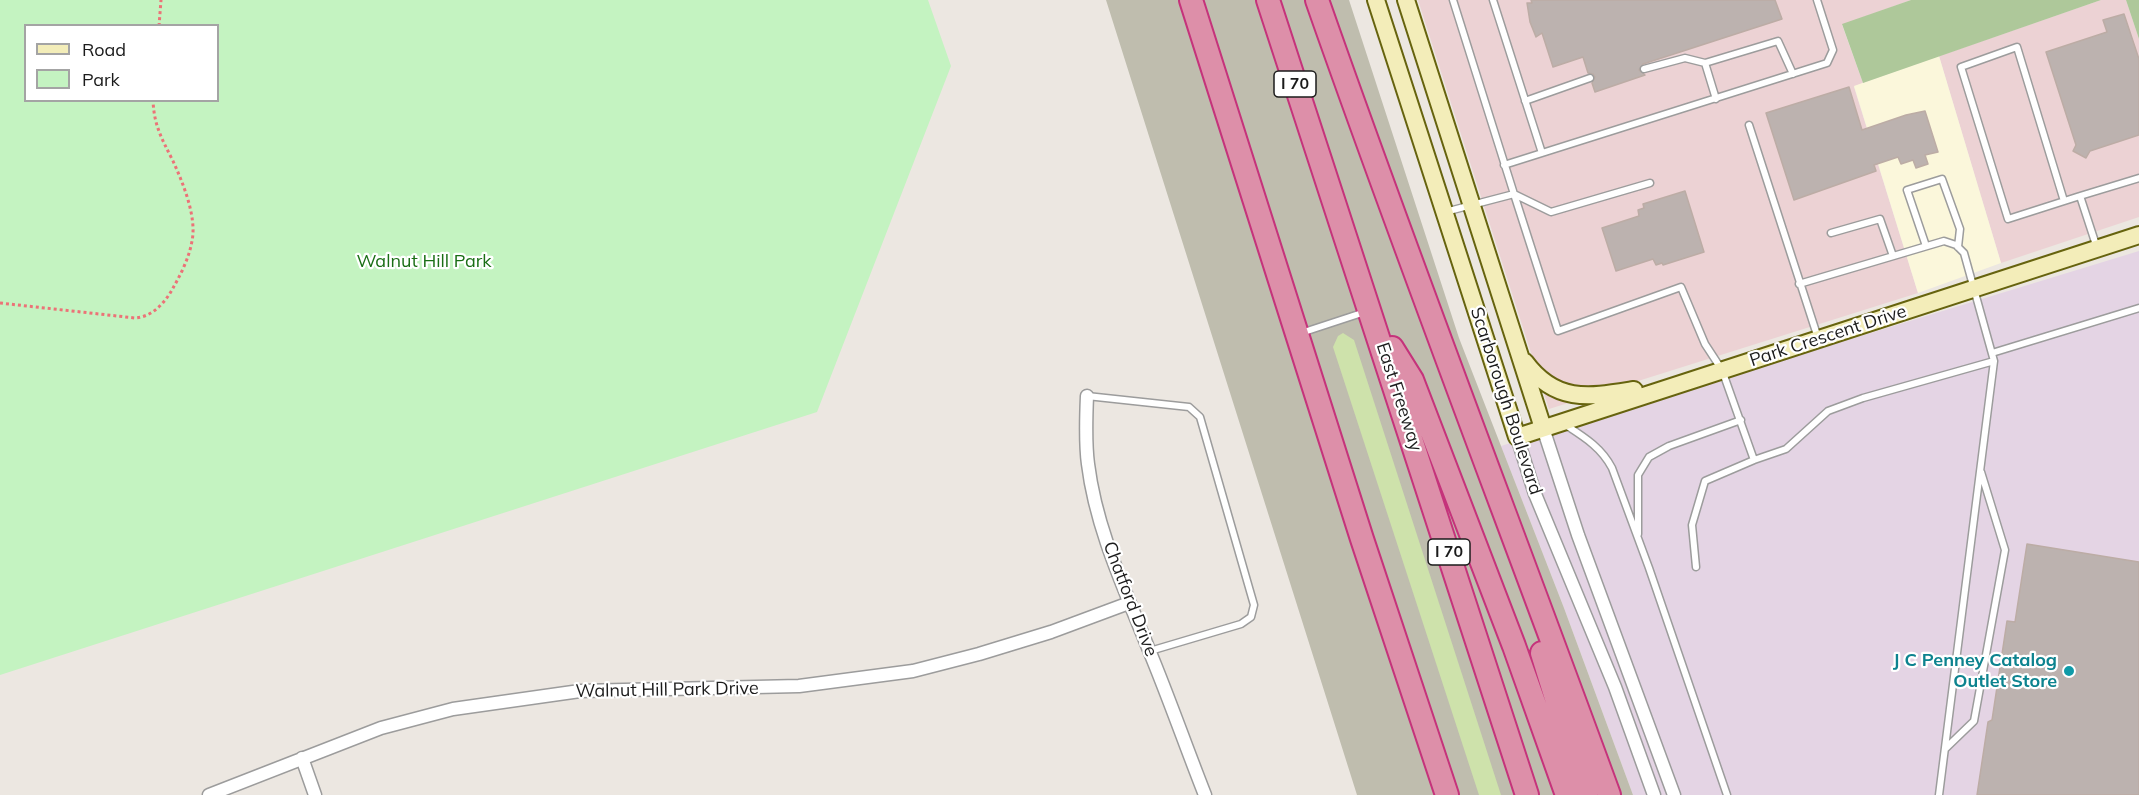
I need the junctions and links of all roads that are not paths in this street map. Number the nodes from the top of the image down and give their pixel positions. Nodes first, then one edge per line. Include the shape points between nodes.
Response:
1 (1191, 0) edge
2 (1268, 0) edge
3 (1317, 0) edge
4 (1376, 0) edge
5 (1406, 0) edge
6 (1453, 0) edge
7 (1493, 0) edge
8 (1817, 0) edge
9 (1705, 63) junction
10 (1644, 69) dead end
11 (1792, 74) junction
12 (1590, 78) dead end
13 (1716, 99) junction
14 (1525, 101) junction
15 (1749, 125) dead end
16 (1542, 153) junction
17 (1504, 165) junction
18 (2139, 178) edge
19 (1650, 183) dead end
20 (1514, 194) junction
21 (2080, 196) junction
22 (2064, 201) junction
23 (1472, 204) junction
24 (1445, 212) junction
25 (1831, 233) dead end
26 (2139, 235) edge
27 (1926, 246) junction
28 (1958, 248) junction
29 (2098, 249) junction
30 (1893, 256) junction
31 (1799, 284) junction
32 (1975, 288) junction
33 (2139, 308) edge
34 (1370, 310) junction
35 (1298, 334) junction
36 (1818, 339) junction
37 (1992, 353) junction
38 (1521, 356) junction
39 (1994, 361) junction
40 (1722, 370) junction
41 (1683, 382) junction
42 (1461, 393) junction
43 (1087, 396) joint
44 (1741, 420) junction
45 (1562, 422) junction
46 (1543, 428) junction
47 (1517, 437) junction
48 (1754, 460) junction
49 (1980, 470) junction
50 (1362, 538) junction
51 (1638, 540) junction
52 (1696, 567) dead end
53 (1129, 603) junction
54 (1150, 651) junction
55 (1945, 750) junction
56 (302, 758) junction
57 (209, 795) edge
58 (315, 795) edge
59 (1205, 795) edge
60 (1434, 795) edge
61 (1447, 795) edge
62 (1527, 795) edge
63 (1567, 795) edge
64 (1586, 795) edge
65 (1608, 795) edge
66 (1654, 795) edge
67 (1674, 795) edge
68 (1727, 795) edge
69 (1939, 795) edge

1 - 35 highway
2 - 34 highway, East Freeway / I 70
3 - 42 highway
4 - 24 street, Scarborough Boulevard
5 - 23 street, Scarborough Boulevard
6 - 17 lane
7 - 14 lane
8 - 11 lane via 1833,50 1827,63
9 - 10 lane via 1685,58
9 - 11 lane via 1778,41
9 - 13 lane
11 - 13 lane
12 - 14 lane
13 - 16 lane
14 - 16 lane
15 - 31 lane
16 - 17 lane
17 - 20 lane
18 - 21 lane
19 - 20 lane via 1551,212
20 - 23 lane
20 - 40 lane via 1558,330 1681,287 1705,344
21 - 22 lane
21 - 29 lane
22 - 22 lane via 2008,219 1961,67 2017,47
23 - 24 lane
23 - 38 street, Scarborough Boulevard
24 - 47 street, Scarborough Boulevard
25 - 30 lane via 1880,219
26 - 29 street, Park Crescent Drive
27 - 28 lane via 1944,241
27 - 28 lane via 1907,190 1942,179 1960,229
27 - 30 lane
28 - 32 lane via 1964,252
29 - 32 street, Park Crescent Drive
30 - 31 lane
31 - 36 lane
32 - 36 street, Park Crescent Drive
32 - 37 lane
33 - 37 lane
34 - 35 lane
34 - 62 highway, East Freeway / I 70
34 - 63 highway via 1412,380
35 - 50 highway
36 - 40 street, Park Crescent Drive
37 - 39 lane
38 - 41 street via 1545,381 1561,391 1582,396
38 - 46 street, Scarborough Boulevard
39 - 48 lane via 1828,411 1786,449
39 - 49 lane
40 - 41 street, Park Crescent Drive
40 - 44 lane
41 - 45 street, Park Crescent Drive
42 - 64 highway
42 - 65 highway
43 - 53 street, Chatford Drive via 1088,466 1100,520
43 - 54 lane via 1189,407 1200,417 1254,605 1251,617 1241,624
44 - 48 lane
44 - 51 lane via 1649,457 1638,475
45 - 46 street, Park Crescent Drive
45 - 51 lane via 1606,456
46 - 47 street, Park Crescent Drive
46 - 67 street, Scarborough Boulevard via 1578,536
47 - 66 street, Scarborough Boulevard via 1535,494 1611,676
48 - 52 lane via 1706,481 1692,525
49 - 55 lane
49 - 55 lane via 2005,550 1974,721
50 - 60 highway
50 - 61 highway
51 - 68 lane
53 - 54 street, Chatford Drive
53 - 56 street, Walnut Hill Park Drive via 1051,632 913,671 799,686 580,691 515,699 415,718
54 - 59 street, Chatford Drive
55 - 69 lane
56 - 57 street, Walnut Hill Park Drive
56 - 58 street

